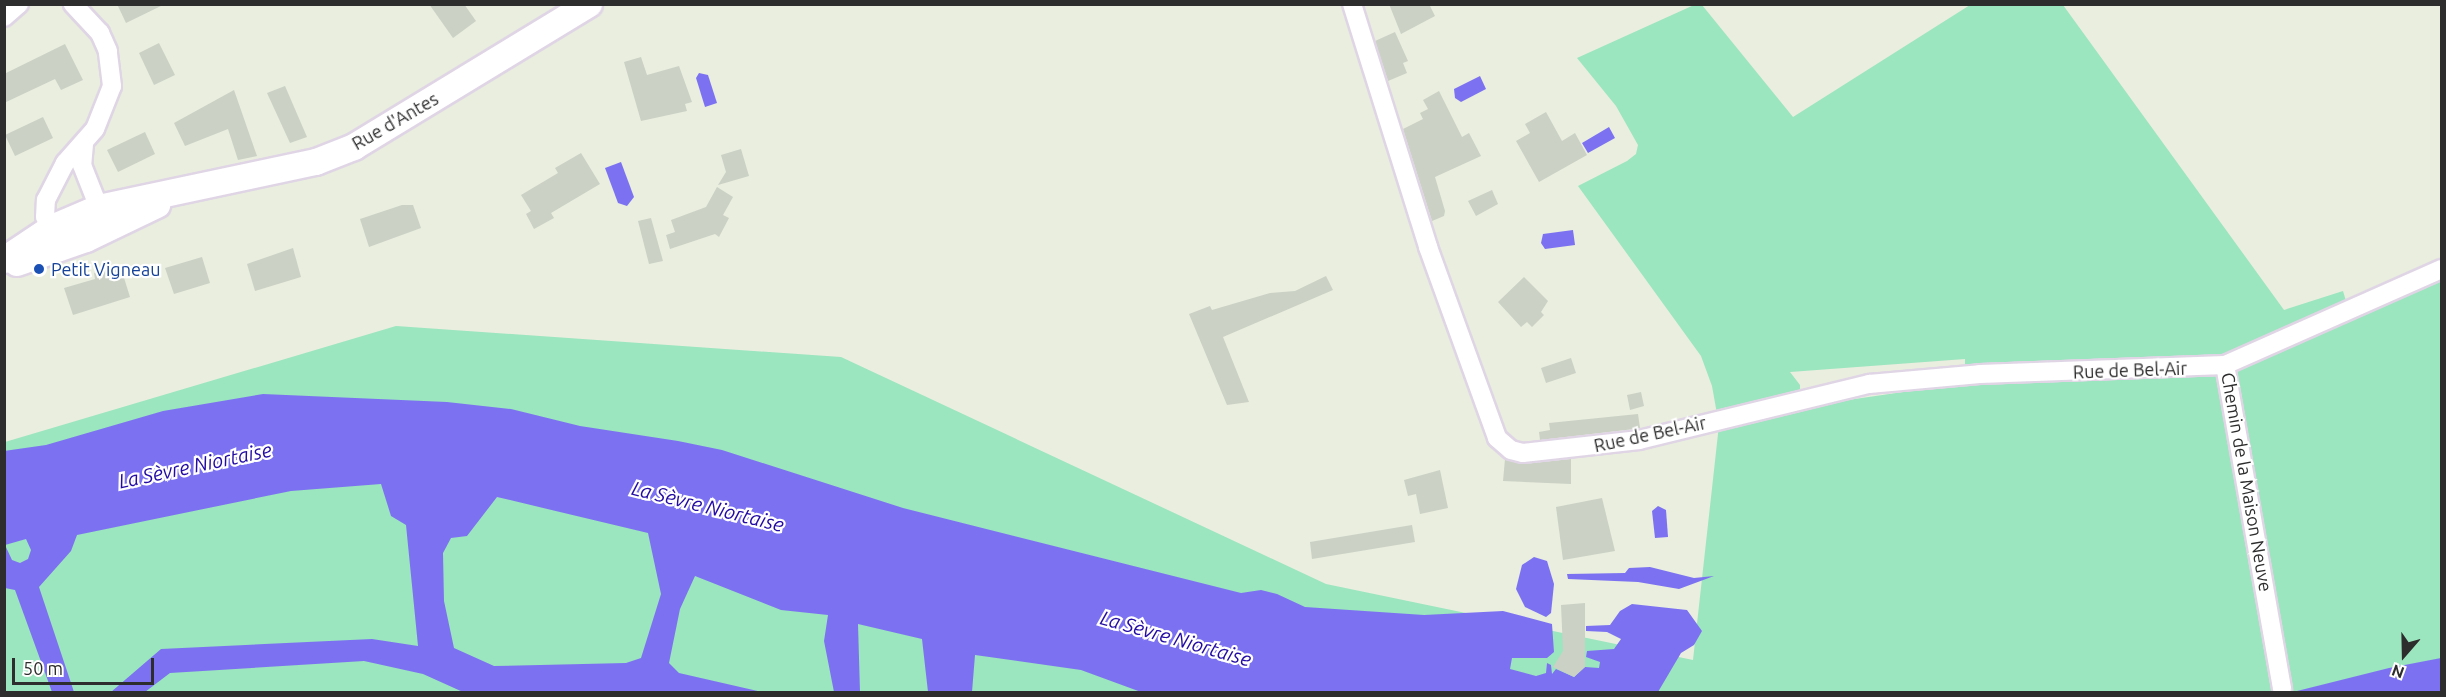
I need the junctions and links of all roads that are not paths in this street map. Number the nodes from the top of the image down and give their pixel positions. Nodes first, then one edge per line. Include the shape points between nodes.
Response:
1 (19, 4) edge
2 (73, 4) edge
3 (589, 4) edge
4 (1352, 4) edge
5 (4, 17) edge
6 (84, 144) junction
7 (182, 193) junction
8 (99, 208) junction
9 (52, 228) junction
10 (86, 239) junction
11 (4, 260) edge
12 (4, 268) edge
13 (2442, 269) edge
14 (2225, 365) junction
15 (2282, 689) dead end

1 - 5 street
2 - 6 street via 100,33 112,71 109,100
3 - 7 street, Rue d'Antes via 354,147 316,162
4 - 14 street, Rue de Bel-Air via 1428,247 1497,438 1510,450 1523,453 1639,440 1869,384 1980,374
6 - 8 street via 84,176
6 - 9 street via 65,162 50,189 44,209
7 - 8 street, Rue d'Antes
7 - 10 street, Rue d'Antes
8 - 9 street, Rue d'Antes
8 - 10 street via 93,231
9 - 10 street via 73,238
9 - 11 street, Rue d'Antes
10 - 12 street, Rue d'Antes
13 - 14 street, Chemin de la Maison Neuve
14 - 15 street, Chemin de la Maison Neuve

